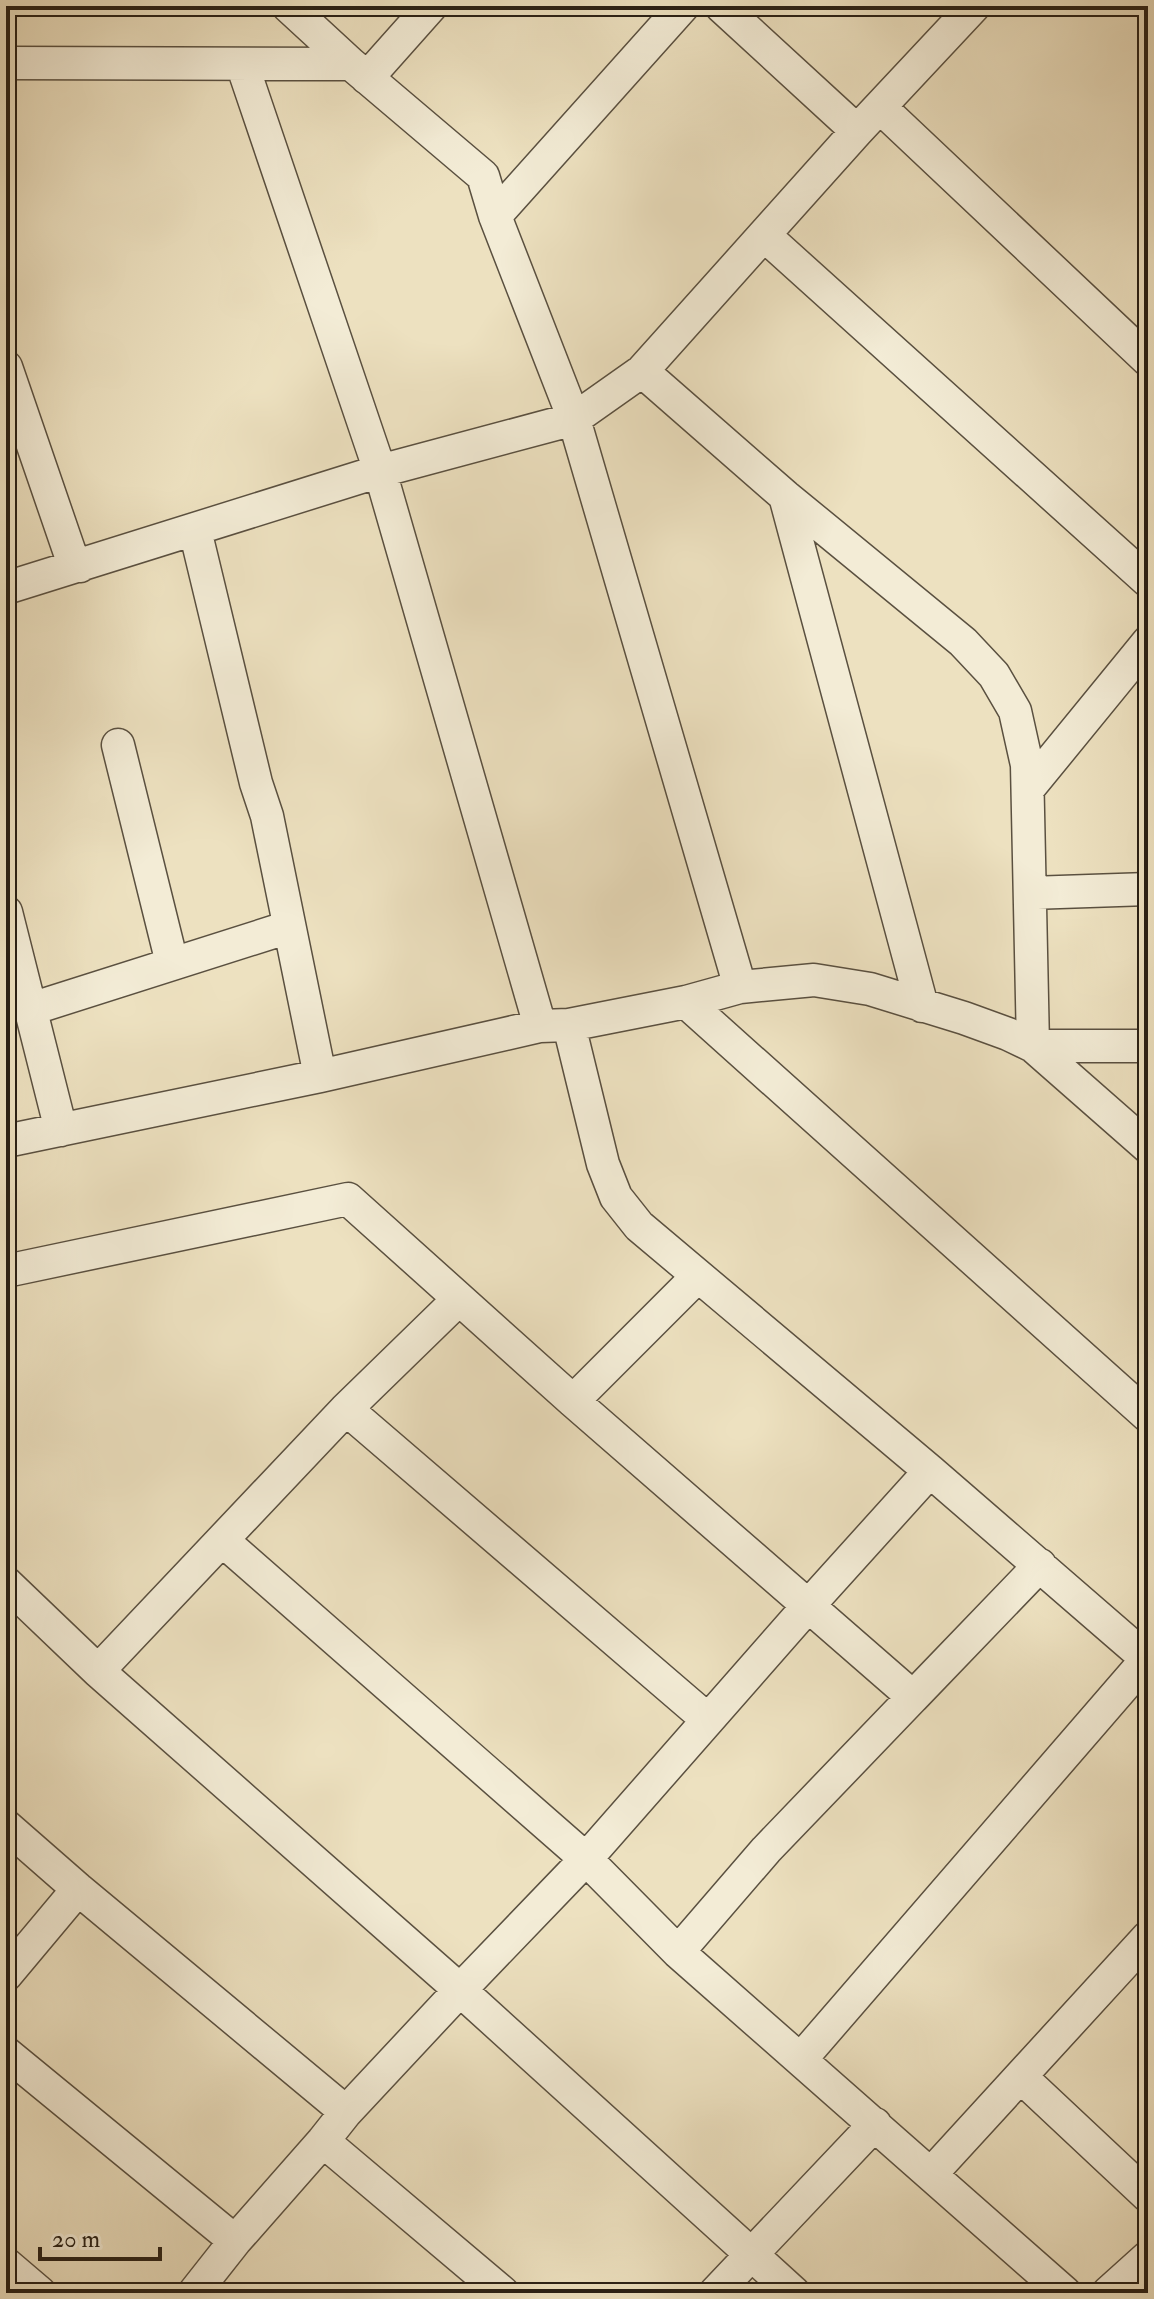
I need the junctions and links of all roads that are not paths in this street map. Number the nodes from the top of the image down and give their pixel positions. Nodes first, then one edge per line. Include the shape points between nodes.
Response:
1 (288, 6) edge
2 (431, 6) edge
3 (683, 6) edge
4 (721, 6) edge
5 (974, 6) edge
6 (6, 63) edge
7 (242, 64) junction
8 (359, 71) junction
9 (880, 107) junction
10 (857, 131) junction
11 (495, 216) junction
12 (764, 235) junction
13 (1148, 360) edge
14 (6, 367) edge
15 (642, 371) junction
16 (574, 419) junction
17 (380, 471) junction
18 (785, 496) junction
19 (195, 530) junction
20 (80, 566) junction
21 (1148, 581) edge
22 (6, 588) edge
23 (1148, 642) edge
24 (118, 745) dead end
25 (1028, 789) junction
26 (1148, 889) edge
27 (1030, 893) junction
28 (6, 912) edge
29 (289, 927) junction
30 (172, 963) junction
31 (740, 987) junction
32 (686, 1002) junction
33 (922, 1006) junction
34 (31, 1009) junction
35 (555, 1026) junction
36 (1033, 1046) junction
37 (1148, 1046) edge
38 (320, 1076) junction
39 (61, 1130) junction
40 (6, 1141) edge
41 (1148, 1147) edge
42 (6, 1271) edge
43 (698, 1276) junction
44 (459, 1299) junction
45 (573, 1401) junction
46 (346, 1409) junction
47 (1148, 1416) edge
48 (930, 1471) junction
49 (222, 1540) junction
50 (1040, 1565) junction
51 (6, 1583) edge
52 (809, 1605) junction
53 (1147, 1658) edge
54 (98, 1671) junction
55 (913, 1697) junction
56 (708, 1720) junction
57 (6, 1826) edge
58 (586, 1859) junction
59 (78, 1889) junction
60 (1148, 1937) edge
61 (678, 1952) junction
62 (6, 1975) edge
63 (460, 1990) junction
64 (6, 2053) edge
65 (801, 2059) junction
66 (1021, 2077) junction
67 (346, 2112) junction
68 (875, 2124) junction
69 (323, 2141) junction
70 (931, 2174) junction
71 (1148, 2196) edge
72 (235, 2241) junction
73 (752, 2256) junction
74 (1148, 2257) edge
75 (6, 2264) edge
76 (211, 2286) edge
77 (40, 2293) edge
78 (503, 2293) edge
79 (715, 2293) edge
80 (794, 2293) edge
81 (1065, 2293) edge
82 (1108, 2293) edge

1 - 8 street
2 - 8 street
3 - 11 street
4 - 10 street
5 - 9 street
6 - 7 street
7 - 8 street
7 - 17 street
8 - 11 street via 483,176
9 - 10 street
9 - 13 street
10 - 12 street
11 - 16 street
12 - 15 street
12 - 21 street
14 - 20 street via 72,559
15 - 16 street
15 - 18 street
16 - 17 street
16 - 31 street
17 - 19 street
17 - 35 street
18 - 25 street via 963,642 994,675 1015,711
18 - 33 street
19 - 20 street
19 - 29 street via 267,816
20 - 22 street
23 - 25 street
24 - 30 street
25 - 27 street
26 - 27 street
27 - 36 street
28 - 34 street
29 - 30 street
29 - 38 street
30 - 34 street
31 - 32 street
31 - 33 street via 814,980 870,989
32 - 35 street
32 - 47 street
33 - 36 street
34 - 39 street
35 - 38 street
35 - 43 street via 616,1197 639,1226
36 - 37 street
36 - 41 street
38 - 39 street
39 - 40 street
42 - 44 street via 348,1199
43 - 45 street
43 - 48 street
44 - 45 street
44 - 46 street
45 - 52 street
46 - 49 street
46 - 56 street
48 - 50 street
48 - 52 street
49 - 54 street
49 - 58 street
50 - 53 street
50 - 55 street
51 - 54 street
52 - 55 street
52 - 56 street
53 - 65 street
54 - 63 street
55 - 61 street via 766,1850
56 - 58 street
57 - 59 street
58 - 61 street
58 - 63 street
59 - 62 street
59 - 67 street
60 - 66 street
61 - 65 street
63 - 67 street
63 - 73 street
64 - 72 street
65 - 68 street
66 - 70 street
66 - 71 street
67 - 69 street
68 - 70 street
68 - 73 street
69 - 72 street
69 - 78 street
70 - 81 street
72 - 76 street
73 - 79 street
73 - 80 street
74 - 82 street
75 - 77 street

